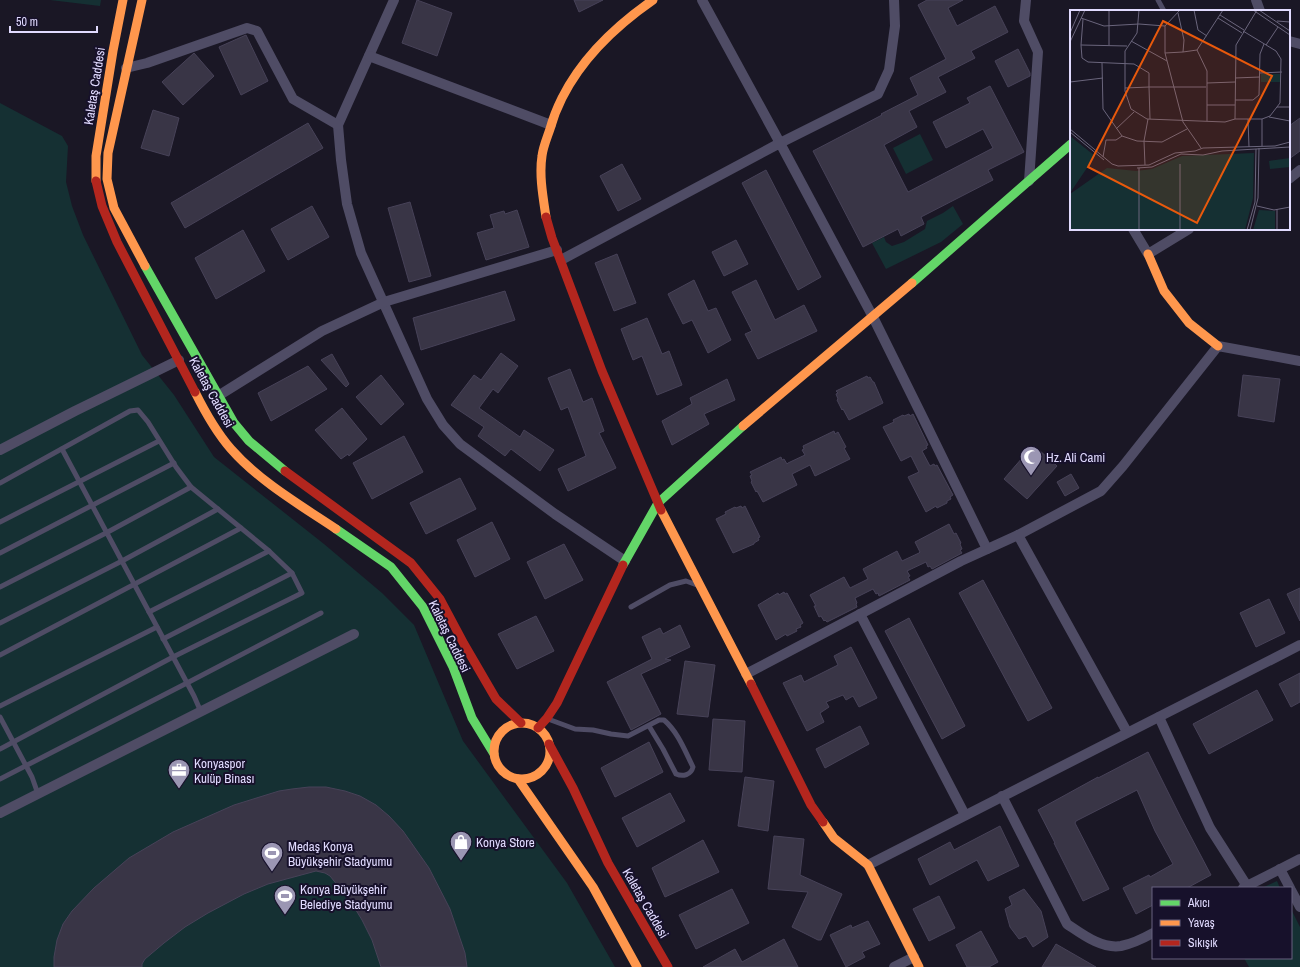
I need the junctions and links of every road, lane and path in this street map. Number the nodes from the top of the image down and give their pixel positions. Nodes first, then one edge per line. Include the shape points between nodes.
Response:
1 (123, 0) edge
2 (142, 0) edge
3 (394, 0) edge
4 (653, 0) edge
5 (702, 0) edge
6 (894, 0) edge
7 (1026, 0) edge
8 (1158, 0) edge
9 (1256, 0) edge
10 (1163, 10) edge
11 (1260, 10) edge
12 (1290, 41) edge
13 (1300, 44) edge
14 (369, 56) junction
15 (126, 68) junction
16 (338, 125) junction
17 (551, 126) junction
18 (780, 143) junction
19 (1070, 145) edge
20 (1300, 170) edge
21 (1290, 178) edge
22 (1028, 182) junction
23 (1134, 230) edge
24 (1187, 230) edge
25 (557, 250) junction
26 (1148, 254) junction
27 (561, 260) junction
28 (384, 302) junction
29 (873, 317) junction
30 (1218, 346) junction
31 (179, 360) junction
32 (1300, 362) edge
33 (218, 396) junction
34 (160, 440) junction
35 (62, 449) junction
36 (0, 450) edge
37 (174, 463) junction
38 (79, 481) junction
39 (0, 483) edge
40 (191, 487) junction
41 (658, 503) junction
42 (92, 506) junction
43 (218, 509) junction
44 (0, 522) edge
45 (241, 528) junction
46 (106, 533) junction
47 (1018, 535) junction
48 (986, 549) junction
49 (269, 552) junction
50 (0, 553) edge
51 (122, 561) junction
52 (625, 561) junction
53 (292, 573) junction
54 (134, 585) junction
55 (701, 586) junction
56 (0, 587) edge
57 (631, 607) dead end
58 (149, 612) junction
59 (321, 613) dead end
60 (860, 614) junction
61 (0, 623) edge
62 (157, 627) junction
63 (354, 634) dead end
64 (163, 639) junction
65 (1300, 645) edge
66 (0, 655) edge
67 (173, 657) junction
68 (746, 674) junction
69 (187, 683) junction
70 (0, 706) edge
71 (201, 712) junction
72 (0, 717) edge
73 (1159, 717) junction
74 (547, 718) junction
75 (521, 723) junction
76 (649, 726) junction
77 (538, 728) junction
78 (1127, 732) junction
79 (13, 742) junction
80 (549, 744) junction
81 (0, 748) edge
82 (494, 754) junction
83 (26, 766) junction
84 (0, 779) edge
85 (518, 779) junction
86 (38, 794) junction
87 (1002, 796) junction
88 (0, 813) edge
89 (965, 815) junction
90 (1300, 859) edge
91 (868, 865) junction
92 (1280, 869) junction
93 (1245, 887) edge
94 (1289, 887) edge
95 (1292, 893) edge
96 (1300, 907) edge
97 (1152, 933) edge
98 (914, 957) junction
99 (637, 967) edge
100 (668, 967) edge
101 (894, 967) edge
102 (919, 967) edge

1 - 31 main road, Kaletaş Caddesi via 96,156 96,182 102,206 117,242
2 - 15 main road, Kaletaş Caddesi
3 - 14 street
4 - 17 main road via 621,26 578,72 562,97
5 - 18 street
6 - 18 street via 895,26 888,70 878,94
7 - 22 street via 1024,22 1038,52
8 - 10 lane
9 - 11 street
12 - 13 street
14 - 16 street
14 - 17 street
15 - 16 street via 247,28 257,31 293,99
15 - 33 main road, Kaletaş Caddesi via 108,153 108,179 114,208
16 - 28 street via 347,204 361,252
17 - 25 main road via 542,154 541,180 551,239
18 - 27 street
18 - 29 street
19 - 22 main road
20 - 21 street
22 - 29 main road
23 - 26 street
24 - 26 street
25 - 27 main road
25 - 28 street
26 - 30 main road via 1164,291 1189,323
27 - 41 main road via 602,371
28 - 33 street via 322,331
28 - 52 street via 427,399 443,426 460,444 555,514
29 - 41 main road via 732,435
29 - 48 street
30 - 32 street
30 - 47 street via 1101,491
31 - 36 street
31 - 82 main road, Kaletaş Caddesi via 209,419 230,449 263,479 391,567 423,607 453,667 472,718
33 - 75 main road, Kaletaş Caddesi via 234,423 249,441 288,474 412,563 440,599 496,699
34 - 35 lane via 138,410 130,411
34 - 37 lane
34 - 38 lane
35 - 38 lane
35 - 39 lane
37 - 40 lane
37 - 42 lane
38 - 42 lane
38 - 44 lane
40 - 43 lane
40 - 46 lane
41 - 52 main road
41 - 55 main road
42 - 46 lane
42 - 50 lane
43 - 45 lane
43 - 51 lane
45 - 49 lane
45 - 54 lane
46 - 51 lane
46 - 56 lane
47 - 48 street
47 - 78 street
48 - 60 street
49 - 53 lane
49 - 58 lane
51 - 54 lane
51 - 61 lane
52 - 74 main road via 557,704
53 - 64 lane
53 - 67 lane via 302,593
54 - 58 lane
54 - 66 lane
55 - 57 lane via 686,581 670,585
55 - 68 main road
58 - 62 lane
59 - 69 lane
60 - 68 street
60 - 89 street
62 - 64 lane
62 - 70 lane
63 - 71 street
64 - 67 lane
65 - 73 street
67 - 69 lane
67 - 79 lane
68 - 91 main road via 811,805 834,838
69 - 71 lane
69 - 83 lane
71 - 86 street
72 - 79 lane
73 - 78 street
73 - 93 street via 1210,828
74 - 76 lane via 575,729 628,736
74 - 77 main road
75 - 77 main road
75 - 82 main road via 504,729 494,745
76 - 76 lane via 676,774 681,776 692,771 693,767 670,725 664,720 659,720
77 - 80 main road
78 - 87 street
79 - 81 lane
79 - 83 lane
80 - 85 main road via 549,758 543,770 536,776
80 - 100 main road, Kaletaş Caddesi via 608,863
82 - 85 main road via 496,763 502,771
83 - 84 lane
83 - 86 lane
85 - 99 main road via 594,887
86 - 88 street
87 - 89 street
87 - 97 street via 1067,924 1085,936 1106,945 1121,946
89 - 91 street
90 - 92 street
91 - 98 main road
92 - 93 street
92 - 94 street
95 - 96 street
98 - 101 street
98 - 102 main road

